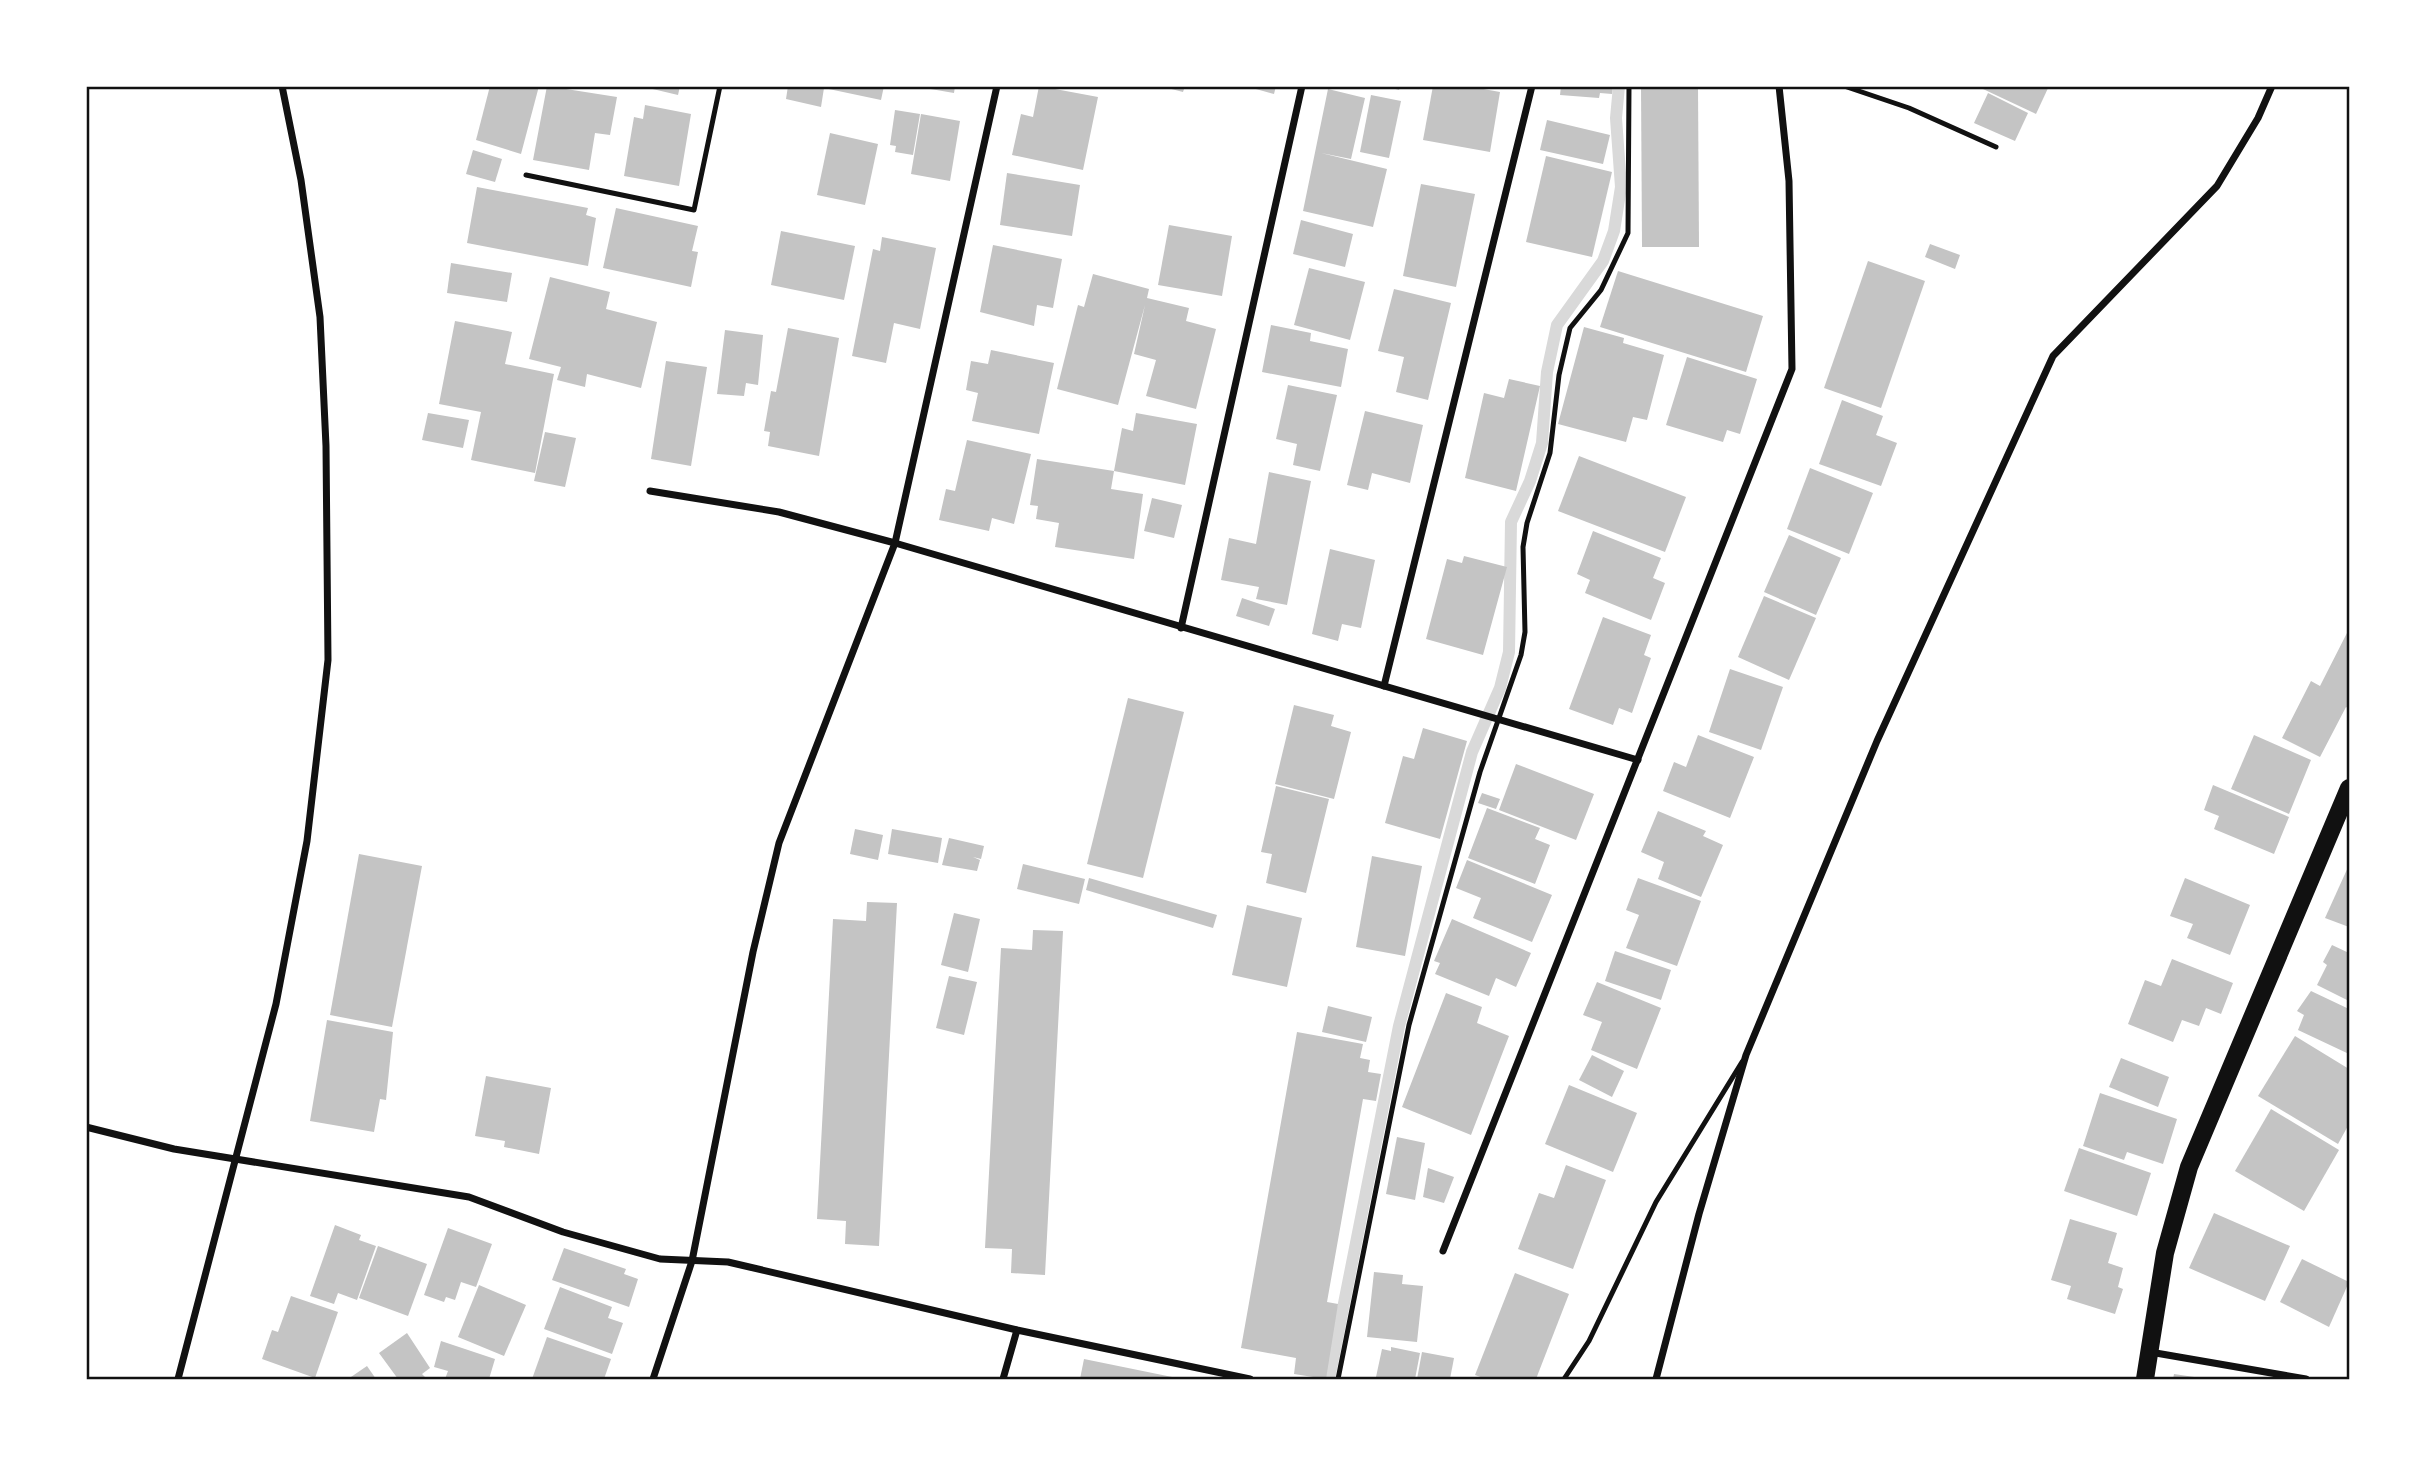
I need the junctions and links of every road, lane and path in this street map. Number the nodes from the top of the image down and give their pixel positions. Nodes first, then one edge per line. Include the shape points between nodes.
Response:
1 (282, 86) edge
2 (720, 86) edge
3 (997, 86) edge
4 (1302, 86) edge
5 (1532, 86) edge
6 (1629, 86) edge
7 (1779, 86) edge
8 (1844, 86) edge
9 (2272, 86) edge
10 (1996, 147) dead end
11 (527, 175) dead end
12 (650, 491) dead end
13 (895, 543) junction
14 (1181, 628) junction
15 (1384, 686) junction
16 (1498, 719) junction
17 (1638, 760) junction
18 (2349, 788) edge
19 (2344, 815) edge
20 (1746, 1055) junction
21 (86, 1127) edge
22 (237, 1160) junction
23 (1443, 1251) dead end
24 (692, 1261) junction
25 (1017, 1330) junction
26 (2149, 1352) junction
27 (178, 1379) edge
28 (653, 1379) edge
29 (1003, 1379) edge
30 (1250, 1379) edge
31 (1338, 1379) edge
32 (1564, 1379) edge
33 (1656, 1379) edge
34 (2145, 1379) edge
35 (2306, 1379) edge

1 - 22 street via 320,317 328,660 307,841 276,1004
2 - 11 lane via 694,210
3 - 13 street
4 - 14 street
5 - 15 street
6 - 16 lane via 1628,233 1601,290 1570,328 1550,453 1527,523 1521,655
7 - 17 street via 1789,181 1792,369
8 - 10 lane via 1909,108
9 - 20 street via 2259,118 2217,186 2053,356 1877,741
12 - 13 street via 779,512
13 - 14 street
13 - 24 street via 779,843
14 - 15 street
15 - 16 street
16 - 17 street
16 - 31 lane via 1409,1025
17 - 23 street
18 - 19 main road
19 - 26 main road via 2189,1167 2165,1253
20 - 32 lane via 1656,1202 1589,1340
20 - 33 street
21 - 22 street
22 - 24 street via 469,1197 587,1239 660,1259
22 - 27 street
24 - 25 street via 728,1262
24 - 28 street
25 - 29 street
25 - 30 street
26 - 34 main road
26 - 35 street

